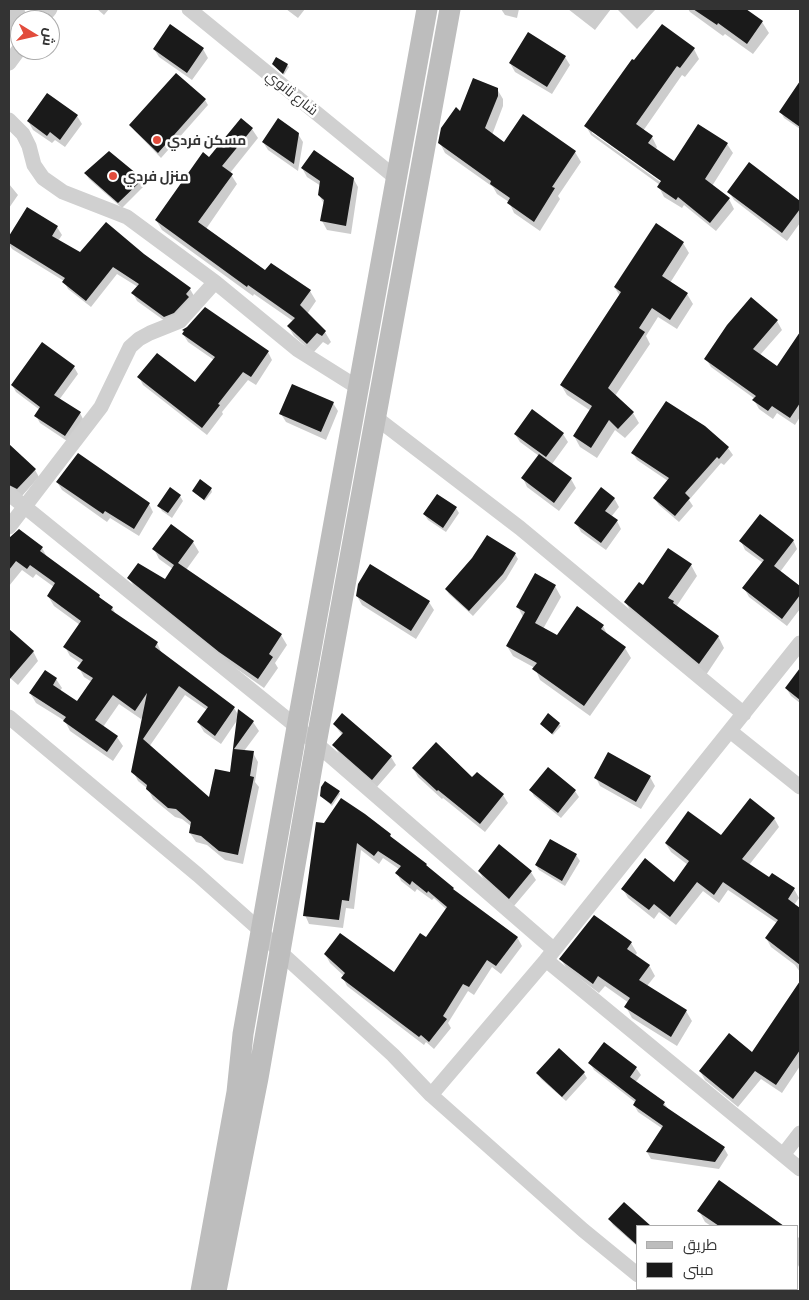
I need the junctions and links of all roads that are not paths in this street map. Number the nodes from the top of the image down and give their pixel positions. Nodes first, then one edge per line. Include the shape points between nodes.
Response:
1 (189, 9) edge
2 (427, 9) edge
3 (450, 9) edge
4 (9, 120) edge
5 (396, 178) junction
6 (215, 282) junction
7 (357, 387) junction
8 (376, 418) junction
9 (9, 494) edge
10 (24, 508) junction
11 (9, 527) edge
12 (800, 643) edge
13 (744, 714) junction
14 (9, 717) edge
15 (297, 727) junction
16 (730, 731) junction
17 (316, 744) junction
18 (800, 787) edge
19 (261, 931) junction
20 (279, 951) junction
21 (549, 954) junction
22 (431, 1095) junction
23 (800, 1133) edge
24 (783, 1154) junction
25 (800, 1169) edge
26 (636, 1273) edge
27 (201, 1291) edge
28 (216, 1291) edge

1 - 5 street, شارع ثانوي
2 - 5 street
3 - 8 street
4 - 6 street via 23,134 30,146 34,165 43,178 63,192 127,217
5 - 7 street
6 - 7 street via 298,350
6 - 10 street via 180,321 150,333 130,347 101,407
7 - 15 street
8 - 13 street via 520,528
8 - 17 street
9 - 10 street
10 - 11 street
10 - 15 street
12 - 13 street
13 - 16 street
14 - 19 street via 131,817
15 - 17 street
15 - 19 street
16 - 18 street
16 - 21 street
17 - 20 street
17 - 21 street
19 - 20 street
19 - 27 street via 243,1034 237,1092
20 - 22 street
20 - 28 street
21 - 22 street
21 - 24 street
22 - 26 street
23 - 24 street
24 - 25 street

